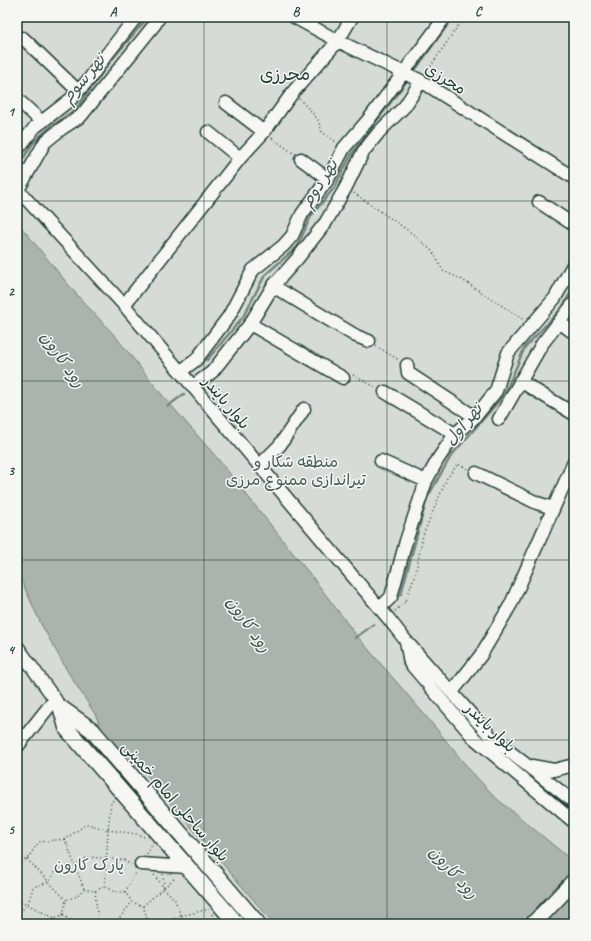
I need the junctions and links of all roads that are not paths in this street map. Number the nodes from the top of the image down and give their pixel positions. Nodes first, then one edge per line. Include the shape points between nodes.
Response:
1 (136, 17) edge
2 (159, 17) edge
3 (294, 17) edge
4 (352, 17) edge
5 (445, 17) edge
6 (23, 38) dead end
7 (338, 41) junction
8 (412, 76) junction
9 (78, 91) junction
10 (17, 99) edge
11 (226, 103) dead end
12 (42, 122) junction
13 (208, 132) dead end
14 (264, 132) junction
15 (17, 150) edge
16 (240, 158) junction
17 (301, 159) road end
18 (574, 178) edge
19 (328, 179) junction
20 (18, 190) edge
21 (539, 202) dead end
22 (574, 225) edge
23 (574, 263) edge
24 (273, 286) junction
25 (574, 303) edge
26 (124, 305) junction
27 (559, 322) junction
28 (250, 324) junction
29 (574, 333) edge
30 (369, 341) road end
31 (407, 365) road end
32 (181, 372) junction
33 (343, 378) road end
34 (520, 381) junction
35 (193, 386) junction
36 (385, 392) road end
37 (304, 409) dead end
38 (574, 414) edge
39 (475, 417) junction
40 (499, 419) dead end
41 (455, 434) junction
42 (381, 461) dead end
43 (574, 462) edge
44 (260, 466) junction
45 (476, 473) road end
46 (426, 481) junction
47 (553, 508) junction
48 (380, 608) junction
49 (406, 641) junction
50 (17, 646) edge
51 (452, 692) junction
52 (58, 703) junction
53 (17, 747) edge
54 (523, 762) junction
55 (574, 766) edge
56 (574, 802) edge
57 (574, 822) edge
58 (141, 867) road end
59 (187, 867) junction
60 (574, 881) edge
61 (237, 924) edge
62 (258, 924) edge
63 (533, 924) edge

1 - 9 street
2 - 20 street via 81,116 45,142
3 - 7 street, محرزی
4 - 7 street
5 - 8 street
6 - 9 street
7 - 8 street, محرزی
7 - 14 street via 293,92
8 - 18 street, محرزی
8 - 19 street via 344,148
8 - 24 street via 405,106 363,152 326,222
9 - 12 street
10 - 12 street
11 - 14 street
12 - 15 street
13 - 16 street
14 - 16 street
16 - 26 street
17 - 19 street
19 - 32 street via 302,214 292,236 253,270 229,316 196,360
20 - 26 street, بلوار بایندر
21 - 22 street
23 - 39 street via 555,298 508,353 496,391
24 - 28 street
24 - 30 street via 356,336
25 - 27 street
26 - 32 street, بلوار بایندر
27 - 29 street
27 - 34 street via 542,344
28 - 33 street
28 - 35 street via 212,372
31 - 39 street via 408,373
32 - 35 street, بلوار بایندر
34 - 38 street
34 - 40 street
35 - 44 street, بلوار بایندر
36 - 41 street
37 - 44 street via 280,445
39 - 41 street
41 - 46 street
42 - 46 street
43 - 47 street
44 - 48 street, بلوار بایندر
45 - 47 street
46 - 48 street via 391,597
47 - 51 street via 511,604 481,655
48 - 49 street, بلوار بایندر
49 - 51 street, بلوار بایندر
49 - 57 street, بلوار بایندر via 410,664 474,738
50 - 52 street, بلوار ساحلی امام خمینی
51 - 54 street, بلوار بایندر via 492,738
52 - 53 street
52 - 59 main road, بلوار ساحلی امام خمینی via 67,729
52 - 62 main road, بلوار ساحلی امام خمینی via 92,730
54 - 55 street via 546,769
54 - 56 street, بلوار بایندر
58 - 59 street
59 - 61 main road, بلوار ساحلی امام خمینی
60 - 63 main road

